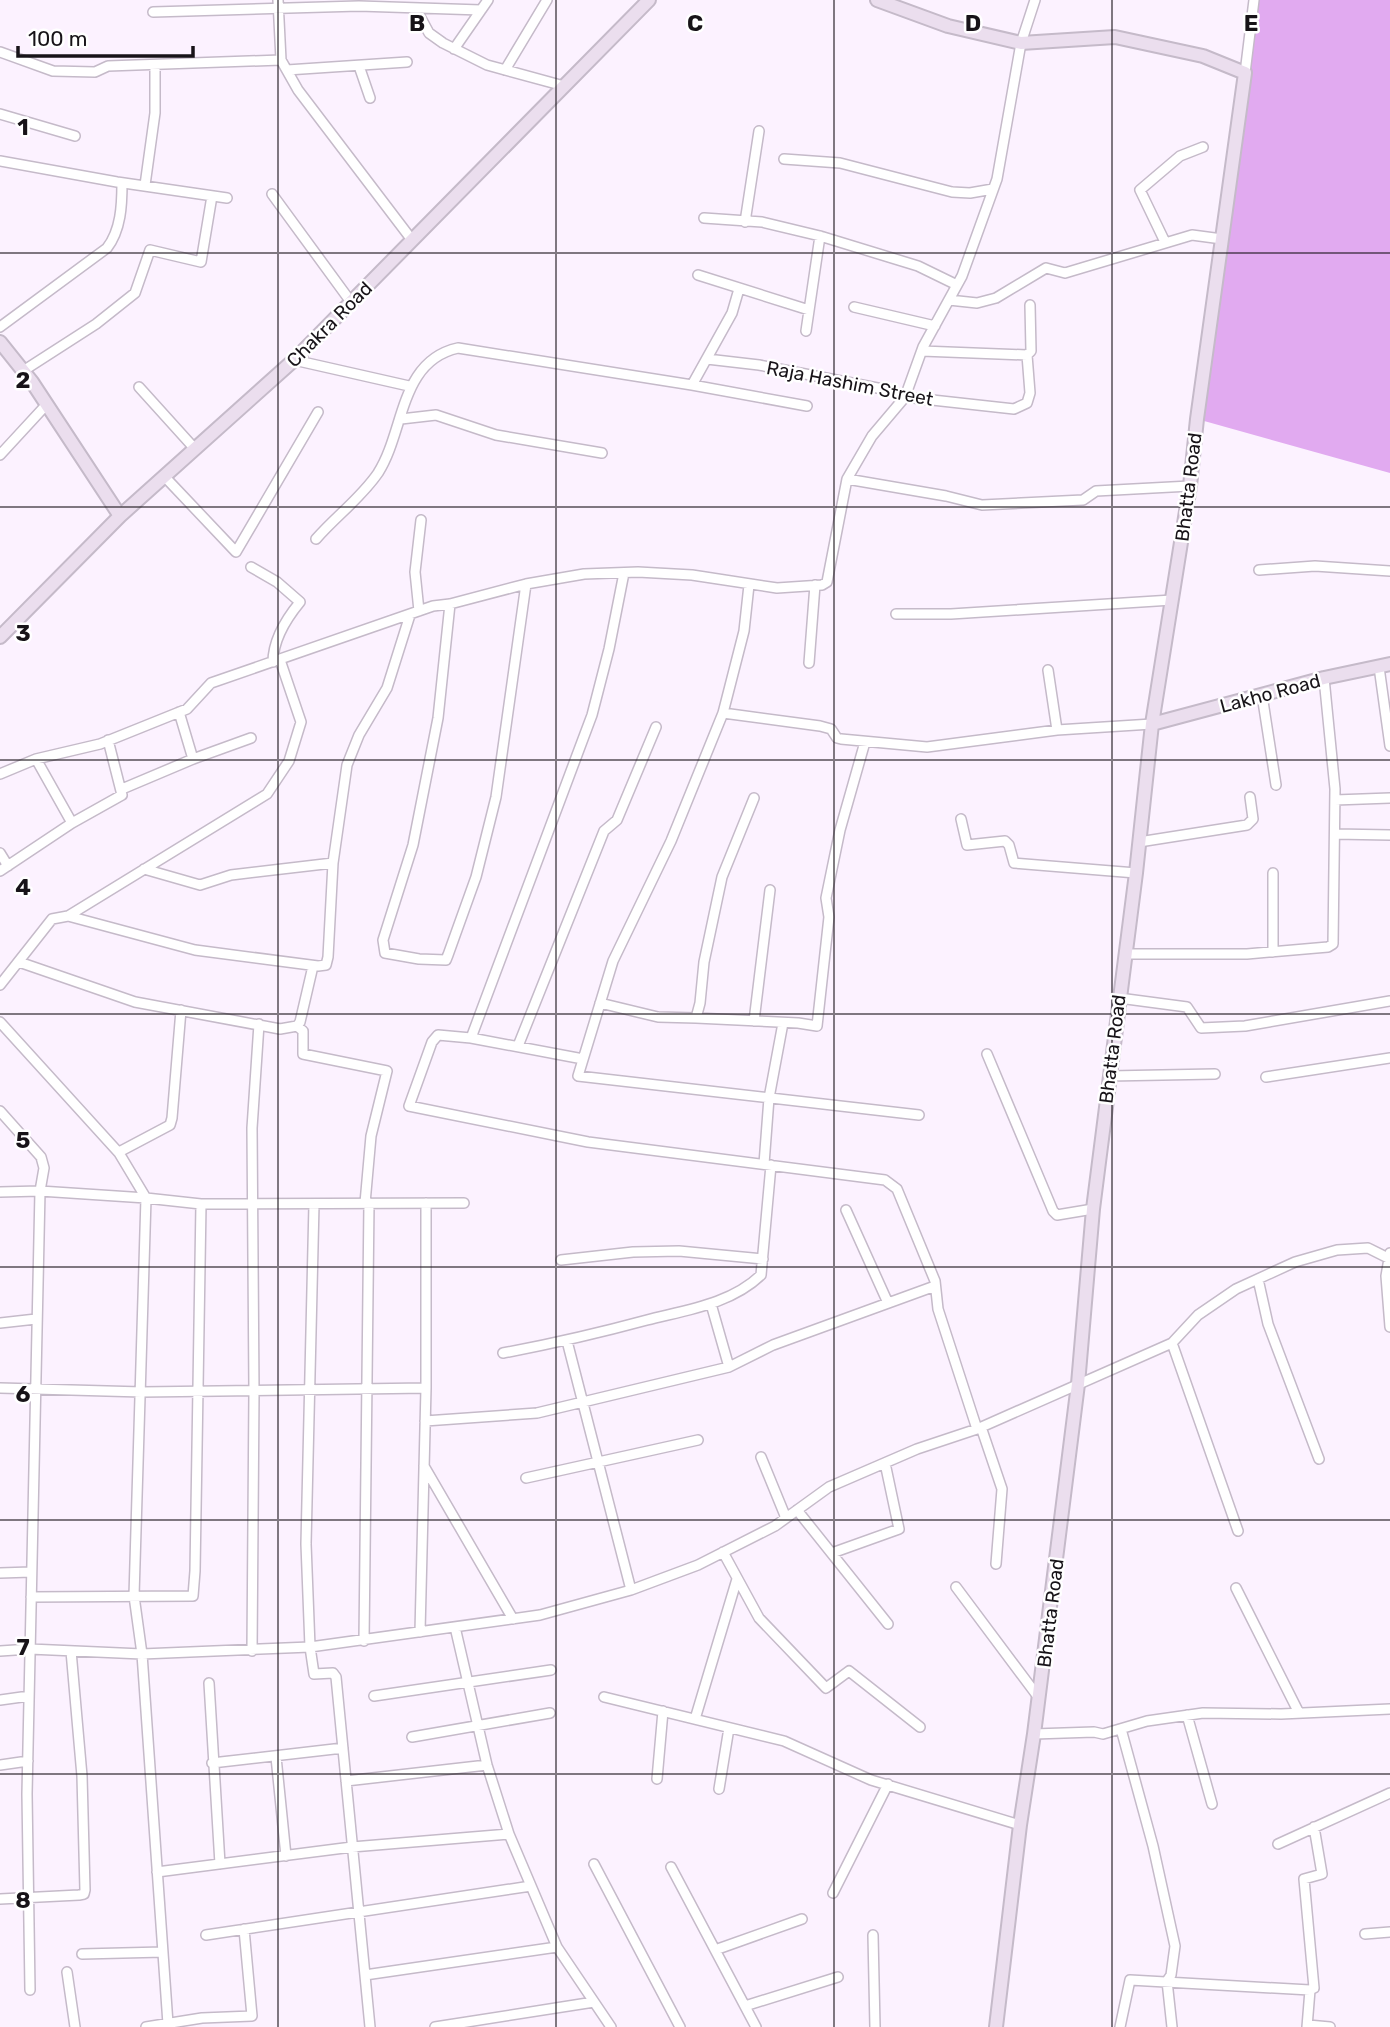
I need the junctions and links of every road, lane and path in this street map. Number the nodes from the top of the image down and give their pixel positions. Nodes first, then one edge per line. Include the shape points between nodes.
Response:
1 (488, 0) edge
2 (547, 0) edge
3 (649, 0) edge
4 (877, 0) edge
5 (1035, 0) edge
6 (1254, 0) edge
7 (278, 4) edge
8 (416, 9) junction
9 (481, 10) junction
10 (153, 12) dead end
11 (1021, 43) junction
12 (454, 49) junction
13 (0, 52) edge
14 (281, 60) junction
15 (407, 62) dead end
16 (155, 65) junction
17 (359, 65) junction
18 (506, 70) junction
19 (287, 71) junction
20 (1245, 73) junction
21 (564, 86) junction
22 (370, 98) dead end
23 (0, 114) edge
24 (759, 131) dead end
25 (75, 136) dead end
26 (1203, 147) dead end
27 (784, 159) dead end
28 (0, 160) edge
29 (122, 183) junction
30 (145, 185) junction
31 (993, 189) junction
32 (272, 194) dead end
33 (212, 196) junction
34 (227, 198) dead end
35 (704, 218) dead end
36 (745, 222) junction
37 (820, 236) junction
38 (1222, 239) junction
39 (412, 240) junction
40 (1165, 242) junction
41 (698, 275) dead end
42 (957, 285) junction
43 (739, 289) junction
44 (949, 300) junction
45 (351, 302) junction
46 (1030, 305) dead end
47 (854, 307) dead end
48 (809, 310) junction
49 (935, 326) junction
50 (0, 327) edge
51 (806, 331) dead end
52 (0, 342) edge
53 (922, 351) junction
54 (1027, 355) junction
55 (707, 359) junction
56 (294, 360) junction
57 (23, 371) junction
58 (692, 385) junction
59 (410, 386) junction
60 (139, 387) dead end
61 (905, 397) junction
62 (47, 404) junction
63 (807, 406) dead end
64 (318, 412) dead end
65 (401, 419) junction
66 (195, 449) junction
67 (602, 453) dead end
68 (0, 455) edge
69 (164, 476) junction
70 (847, 479) junction
71 (1190, 486) junction
72 (120, 516) junction
73 (421, 520) dead end
74 (316, 539) dead end
75 (251, 567) dead end
76 (1259, 570) dead end
77 (1390, 571) edge
78 (624, 573) junction
79 (526, 584) junction
80 (749, 585) junction
81 (815, 585) junction
82 (1172, 600) junction
83 (450, 604) junction
84 (415, 613) junction
85 (896, 614) dead end
86 (0, 637) edge
87 (276, 661) junction
88 (809, 663) dead end
89 (1384, 666) edge
90 (1048, 670) dead end
91 (1324, 678) junction
92 (1262, 695) junction
93 (179, 712) junction
94 (723, 713) junction
95 (1152, 724) junction
96 (656, 727) dead end
97 (1056, 730) junction
98 (251, 737) dead end
99 (108, 740) junction
100 (865, 742) junction
101 (1390, 746) edge
102 (36, 759) junction
103 (193, 759) junction
104 (0, 774) edge
105 (1276, 785) dead end
106 (122, 789) junction
107 (1250, 797) dead end
108 (754, 798) dead end
109 (1390, 798) edge
110 (1335, 800) junction
111 (961, 819) dead end
112 (72, 823) junction
113 (1335, 834) junction
114 (1390, 835) edge
115 (1139, 842) junction
116 (0, 853) edge
117 (333, 863) junction
118 (4, 868) edge
119 (144, 869) junction
120 (1136, 873) junction
121 (1273, 873) dead end
122 (770, 890) dead end
123 (68, 916) junction
124 (1273, 952) junction
125 (1125, 954) junction
126 (19, 962) junction
127 (313, 966) junction
128 (0, 985) edge
129 (1119, 998) junction
130 (1390, 1001) edge
131 (600, 1003) junction
132 (181, 1010) junction
133 (696, 1018) junction
134 (754, 1021) junction
135 (0, 1022) edge
136 (783, 1023) junction
137 (258, 1024) junction
138 (297, 1026) junction
139 (471, 1038) junction
140 (518, 1046) junction
141 (987, 1054) dead end
142 (1390, 1058) edge
143 (583, 1059) junction
144 (1214, 1074) dead end
145 (1109, 1076) junction
146 (1266, 1077) dead end
147 (769, 1098) junction
148 (0, 1111) edge
149 (919, 1115) dead end
150 (118, 1152) junction
151 (768, 1165) junction
152 (40, 1191) junction
153 (0, 1192) edge
154 (146, 1198) junction
155 (367, 1203) junction
156 (426, 1203) junction
157 (464, 1203) dead end
158 (201, 1204) junction
159 (254, 1204) junction
160 (314, 1204) junction
161 (1093, 1209) junction
162 (846, 1210) dead end
163 (1389, 1255) edge
164 (763, 1259) junction
165 (561, 1260) dead end
166 (1258, 1279) junction
167 (935, 1286) junction
168 (888, 1303) junction
169 (711, 1304) junction
170 (36, 1319) junction
171 (0, 1323) edge
172 (1390, 1327) edge
173 (567, 1341) junction
174 (1172, 1343) junction
175 (503, 1353) dead end
176 (729, 1367) junction
177 (1078, 1384) junction
178 (0, 1388) edge
179 (426, 1388) junction
180 (34, 1389) junction
181 (366, 1390) junction
182 (254, 1391) junction
183 (308, 1391) junction
184 (142, 1392) junction
185 (199, 1392) junction
186 (581, 1401) junction
187 (425, 1421) junction
188 (979, 1428) junction
189 (698, 1440) dead end
190 (761, 1457) dead end
191 (1319, 1460) dead end
192 (597, 1462) junction
193 (885, 1463) junction
194 (424, 1466) junction
195 (526, 1478) dead end
196 (797, 1510) junction
197 (786, 1518) junction
198 (1238, 1531) dead end
199 (723, 1552) junction
200 (832, 1553) junction
201 (996, 1564) dead end
202 (32, 1572) junction
203 (0, 1573) edge
204 (737, 1579) junction
205 (956, 1587) dead end
206 (1236, 1588) dead end
207 (631, 1590) junction
208 (134, 1596) junction
209 (31, 1597) junction
210 (513, 1619) junction
211 (888, 1623) dead end
212 (455, 1627) junction
213 (420, 1632) junction
214 (364, 1641) junction
215 (310, 1647) junction
216 (30, 1649) junction
217 (0, 1651) edge
218 (71, 1651) junction
219 (252, 1651) junction
220 (142, 1654) junction
221 (551, 1670) dead end
222 (209, 1683) dead end
223 (468, 1683) junction
224 (29, 1696) junction
225 (374, 1696) dead end
226 (604, 1697) dead end
227 (1039, 1698) junction
228 (0, 1700) edge
229 (1390, 1709) edge
230 (663, 1711) junction
231 (550, 1713) dead end
232 (1299, 1713) junction
233 (1186, 1716) junction
234 (695, 1719) junction
235 (478, 1724) junction
236 (920, 1727) dead end
237 (729, 1728) junction
238 (1121, 1729) junction
239 (1034, 1734) junction
240 (412, 1737) dead end
241 (343, 1748) junction
242 (276, 1757) junction
243 (28, 1761) junction
244 (212, 1763) junction
245 (0, 1765) edge
246 (487, 1765) junction
247 (657, 1779) dead end
248 (346, 1781) junction
249 (888, 1784) junction
250 (719, 1789) dead end
251 (1390, 1793) edge
252 (1212, 1804) dead end
253 (1020, 1825) junction
254 (1314, 1827) junction
255 (509, 1834) junction
256 (1278, 1844) dead end
257 (352, 1847) junction
258 (286, 1856) junction
259 (220, 1864) junction
260 (594, 1864) dead end
261 (671, 1867) dead end
262 (157, 1872) junction
263 (531, 1886) junction
264 (833, 1894) dead end
265 (29, 1898) junction
266 (0, 1899) edge
267 (359, 1913) junction
268 (802, 1919) dead end
269 (244, 1930) junction
270 (1390, 1932) edge
271 (1365, 1934) dead end
272 (205, 1935) dead end
273 (873, 1935) dead end
274 (557, 1947) junction
275 (715, 1950) junction
276 (163, 1952) junction
277 (82, 1954) dead end
278 (67, 1972) dead end
279 (365, 1975) junction
280 (838, 1977) dead end
281 (1167, 1981) junction
282 (30, 1990) dead end
283 (1310, 1990) junction
284 (594, 2002) junction
285 (744, 2006) junction
286 (203, 2023) edge
287 (168, 2024) junction
288 (1308, 2026) edge
289 (75, 2027) edge
290 (146, 2027) edge
291 (370, 2027) edge
292 (435, 2027) edge
293 (611, 2027) edge
294 (680, 2027) edge
295 (756, 2027) edge
296 (874, 2027) edge
297 (996, 2027) edge
298 (1120, 2027) edge
299 (1172, 2027) edge
300 (1330, 2027) edge

1 - 9 street
2 - 18 street
3 - 21 main road, Chakra Road
4 - 11 main road via 948,26
5 - 11 street
6 - 20 street
7 - 8 street
7 - 10 street
7 - 14 street
8 - 9 street
8 - 12 street via 429,33
9 - 12 street
11 - 20 main road via 1115,37 1203,56
11 - 31 street
12 - 18 street
13 - 16 street via 53,71
14 - 16 street
14 - 19 street
15 - 17 street
16 - 30 street via 155,113
17 - 19 street
17 - 22 street
18 - 21 street
19 - 39 street
20 - 38 main road, Bhatta Road
21 - 39 main road, Chakra Road
23 - 25 street
24 - 36 street
26 - 40 street via 1180,156 1140,190
27 - 31 street via 851,165 952,192
28 - 29 street
29 - 30 street
29 - 50 street via 115,238 107,248
30 - 33 street
31 - 42 street
32 - 45 street
33 - 34 street
33 - 57 street via 201,262 150,250 135,293
35 - 36 street
36 - 37 street
37 - 42 street via 918,266
37 - 48 street
38 - 40 street via 1192,234
38 - 71 main road, Bhatta Road
39 - 45 main road, Chakra Road
40 - 44 street via 1065,273 1046,268 996,298 977,303
41 - 43 street
42 - 44 street
43 - 48 street
43 - 55 street via 732,313
44 - 49 street
45 - 56 main road, Chakra Road
46 - 54 street via 1031,351
47 - 49 street
48 - 51 street
49 - 53 street
52 - 57 main road
53 - 54 street
53 - 61 street
54 - 61 street, Raja Hashim Street via 1030,393 1027,403 1014,409
55 - 58 street
55 - 61 street, Raja Hashim Street via 759,365
56 - 59 street
56 - 66 main road, Chakra Road
57 - 62 main road
58 - 59 street via 458,348 432,359
58 - 63 street
59 - 65 street
60 - 66 street
61 - 70 street via 872,436
62 - 68 street
62 - 72 main road
64 - 69 street via 236,552
65 - 67 street via 436,415 496,435
65 - 74 street via 379,470 359,498 335,516
66 - 69 main road, Chakra Road
69 - 72 main road, Chakra Road
70 - 71 street via 982,505 1083,499 1096,491
70 - 81 street via 830,578
71 - 82 main road, Bhatta Road
72 - 86 main road, Chakra Road
73 - 84 street
75 - 87 street via 300,602 278,637 273,651
76 - 77 street via 1315,566
78 - 79 street
78 - 80 street via 692,575
78 - 139 street via 592,715
79 - 83 street
79 - 83 street via 496,797 476,877 446,960 435,961 385,953 383,940 413,845 438,718
80 - 81 street
80 - 94 street via 744,631
81 - 88 street
82 - 85 street
82 - 95 main road, Bhatta Road
83 - 84 street
84 - 87 street
84 - 117 street via 387,688 347,765
87 - 93 street via 211,683
87 - 119 street via 301,722 289,761 267,794
89 - 91 main road, Lakho Road
89 - 101 street
90 - 97 street
91 - 92 main road, Lakho Road
91 - 110 street
92 - 95 main road, Lakho Road
92 - 105 street
93 - 99 street
93 - 103 street
94 - 100 street via 820,726 831,729 837,738
94 - 131 street via 671,841 613,961
95 - 97 street
95 - 115 main road, Bhatta Road
96 - 140 street via 617,820 604,831
97 - 100 street via 927,747
98 - 103 street
99 - 102 street
99 - 106 street
100 - 136 street via 826,898 829,917 817,1026
102 - 104 street
102 - 112 street
103 - 106 street
106 - 112 street via 122,794
107 - 115 street via 1253,819 1247,825
108 - 133 street via 722,877
109 - 110 street
110 - 113 street
111 - 120 street via 967,845 1005,841 1014,863
112 - 118 street
113 - 114 street
113 - 124 street via 1333,944
115 - 120 main road, Bhatta Road
116 - 118 street
117 - 119 street via 230,875 200,885
117 - 127 street via 328,957 326,965
119 - 123 street
120 - 125 main road, Bhatta Road
121 - 124 street
122 - 134 street
123 - 126 street via 52,919
123 - 127 street via 195,950
124 - 125 street
125 - 129 main road, Bhatta Road
126 - 128 street
126 - 132 street via 135,1002
127 - 138 street
129 - 130 street via 1187,1007 1201,1028 1245,1026
129 - 145 main road, Bhatta Road
131 - 133 street via 658,1017
131 - 143 street
132 - 137 street
132 - 150 street via 170,1125
133 - 134 street
134 - 136 street
135 - 150 street
136 - 147 street
137 - 138 street via 281,1029
137 - 159 street via 252,1128
138 - 155 street via 303,1031 303,1054 387,1070 371,1136
139 - 140 street
139 - 151 street via 438,1035 409,1106 588,1142
140 - 143 street
141 - 161 street via 1053,1211
142 - 146 street
143 - 147 street via 578,1076
144 - 145 street
145 - 161 main road, Bhatta Road
147 - 149 street
147 - 151 street
148 - 152 street via 41,1157
150 - 154 street
151 - 164 street
151 - 167 street via 893,1183
152 - 153 street
152 - 154 street
152 - 170 street
154 - 158 street
154 - 184 street
155 - 156 street
155 - 160 street
155 - 181 street
156 - 157 street
156 - 179 street
158 - 159 street
158 - 185 street
159 - 160 street
159 - 182 street
160 - 183 street
161 - 177 main road, Bhatta Road
162 - 168 street
163 - 166 street via 1368,1248 1337,1250
163 - 172 street
164 - 165 street via 679,1251
164 - 169 street via 761,1275 748,1288
166 - 174 street via 1198,1315
166 - 191 street via 1268,1324
167 - 168 street
167 - 188 street via 946,1336
168 - 176 street via 773,1345
169 - 173 street
169 - 176 street
170 - 171 street
170 - 180 street
173 - 175 street
173 - 186 street
174 - 177 street
174 - 198 street
176 - 186 street
177 - 188 street
177 - 227 main road, Bhatta Road
178 - 180 street
179 - 181 street
179 - 187 street
180 - 184 street
180 - 202 street
181 - 183 street
181 - 214 street
182 - 183 street
182 - 185 street
182 - 219 street
183 - 215 street
184 - 185 street
184 - 208 street
185 - 208 street via 193,1597
186 - 187 street via 537,1413
186 - 192 street
187 - 194 street
188 - 193 street
188 - 201 street via 1002,1489
189 - 192 street
190 - 197 street
192 - 195 street
192 - 207 street
193 - 196 street via 829,1487
193 - 200 street via 899,1529
194 - 210 street
194 - 213 street
196 - 197 street
196 - 200 street
197 - 199 street
199 - 204 street
199 - 207 street
200 - 211 street
202 - 203 street
202 - 209 street
204 - 234 street
204 - 236 street via 759,1618 826,1688 849,1671
205 - 227 street
206 - 232 street
207 - 210 street
208 - 209 street
208 - 220 street
209 - 216 street
210 - 212 street
212 - 213 street
212 - 223 street
213 - 214 street
214 - 215 street
215 - 219 street
215 - 241 street via 314,1674 335,1674
216 - 217 street
216 - 218 street
216 - 224 street
218 - 220 street
218 - 265 street via 82,1776 85,1890 79,1895
219 - 220 street
220 - 262 street
221 - 223 street
222 - 244 street
223 - 225 street
223 - 235 street
224 - 228 street
224 - 243 street
226 - 230 street
227 - 239 main road, Bhatta Road
229 - 232 street
230 - 234 street
230 - 247 street
231 - 235 street
232 - 233 street
233 - 238 street
233 - 252 street
234 - 237 street
235 - 240 street
235 - 246 street
237 - 249 street via 784,1741
237 - 250 street
238 - 239 street via 1102,1734
238 - 281 street via 1175,1946
239 - 253 main road, Bhatta Road
241 - 242 street
241 - 248 street
242 - 244 street
242 - 258 street
243 - 245 street
243 - 265 street
244 - 259 street
246 - 248 street
246 - 255 street
248 - 257 street
249 - 253 street
249 - 264 street
251 - 254 street
253 - 297 main road, Bhatta Road
254 - 256 street
254 - 283 street via 1322,1874 1304,1878 1314,1988
255 - 257 street
255 - 263 street
257 - 258 street
257 - 267 street
258 - 259 street
259 - 262 street
260 - 294 street
261 - 275 street
262 - 276 street
263 - 267 street
263 - 274 street
265 - 266 street
265 - 282 street
267 - 269 street
267 - 279 street
268 - 275 street
269 - 272 street
269 - 286 street via 252,2016
270 - 271 street
273 - 296 street
274 - 279 street
274 - 284 street
275 - 285 street
276 - 277 street
276 - 287 street
278 - 289 street
279 - 291 street
280 - 285 street
281 - 283 street
281 - 298 street via 1130,1980
281 - 299 street
283 - 288 street
284 - 292 street
284 - 293 street
285 - 295 street
286 - 287 street
287 - 290 street
288 - 300 street

